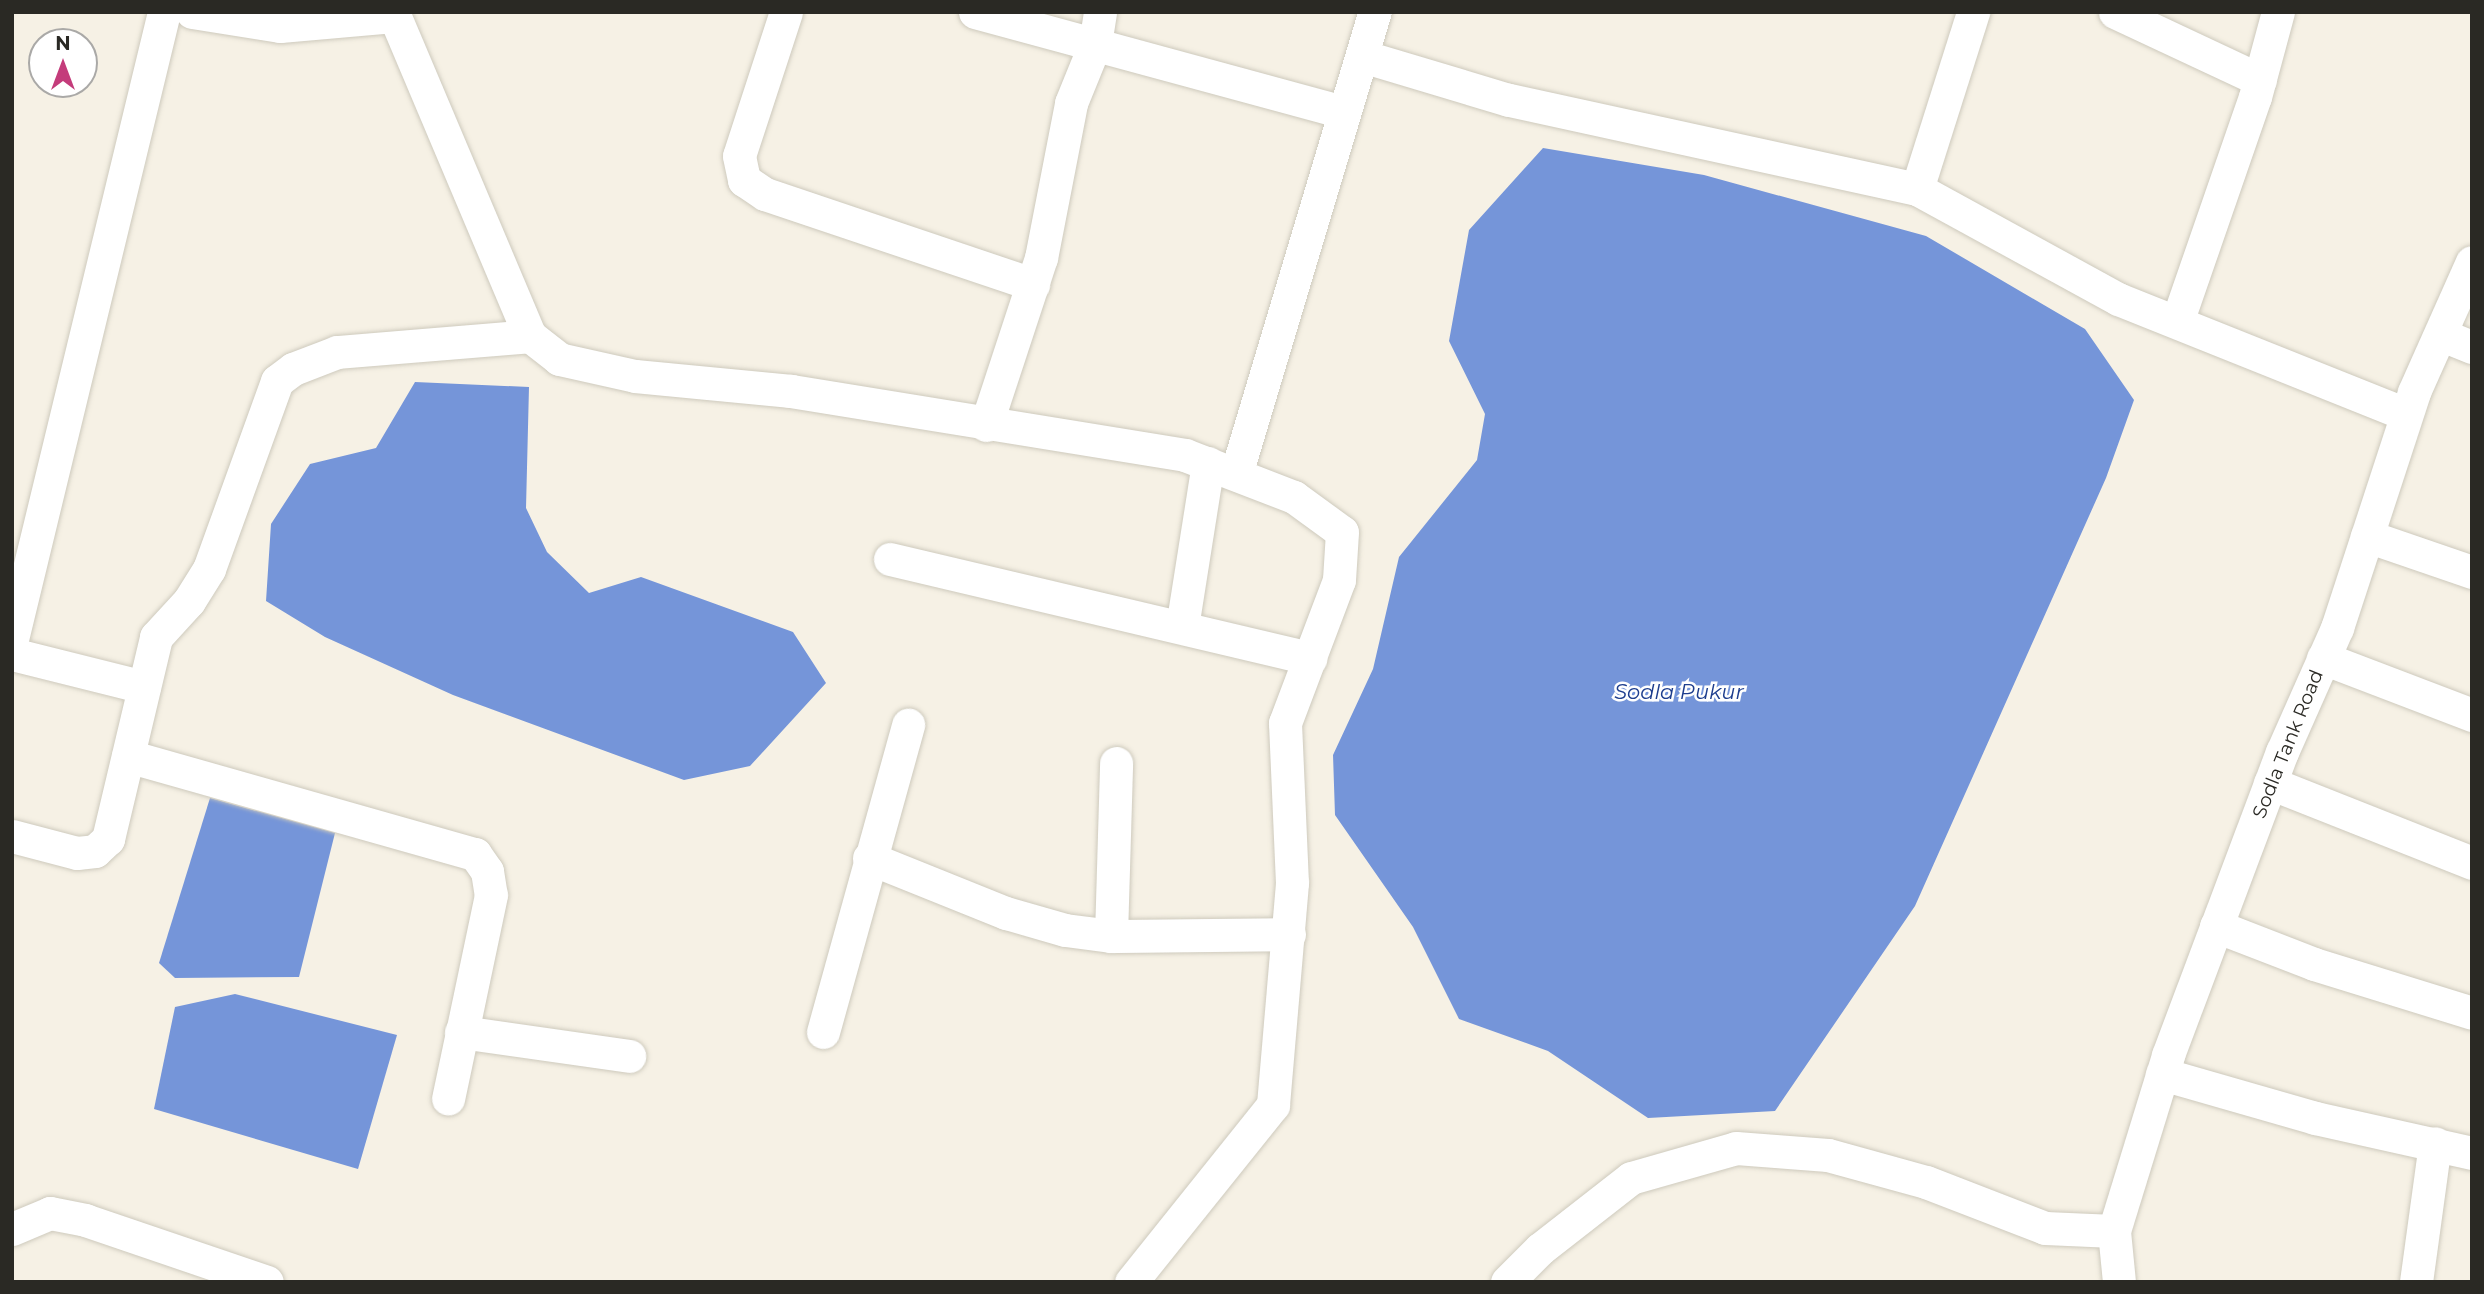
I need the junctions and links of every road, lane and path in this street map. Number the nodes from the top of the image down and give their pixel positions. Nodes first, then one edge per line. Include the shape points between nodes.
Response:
1 (164, 12) edge
2 (192, 12) edge
3 (786, 12) edge
4 (975, 12) edge
5 (1375, 12) edge
6 (1973, 12) edge
7 (2115, 12) edge
8 (2278, 12) edge
9 (394, 14) edge
10 (1097, 28) edge
11 (1362, 56) junction
12 (2260, 80) junction
13 (1344, 112) junction
14 (1917, 189) junction
15 (2472, 262) edge
16 (1033, 284) junction
17 (2177, 322) junction
18 (530, 336) junction
19 (2457, 341) edge
20 (2406, 414) junction
21 (986, 425) junction
22 (1222, 469) junction
23 (2367, 536) junction
24 (890, 559) dead end
25 (2472, 572) edge
26 (1182, 626) junction
27 (12, 639) edge
28 (12, 654) edge
29 (1310, 658) junction
30 (2323, 658) junction
31 (144, 687) junction
32 (2472, 715) edge
33 (908, 725) dead end
34 (128, 756) junction
35 (1116, 762) dead end
36 (2270, 783) junction
37 (12, 836) edge
38 (869, 858) junction
39 (2472, 863) edge
40 (2216, 926) junction
41 (1289, 934) junction
42 (1111, 936) junction
43 (2472, 1013) edge
44 (461, 1032) junction
45 (823, 1032) dead end
46 (629, 1056) dead end
47 (2162, 1074) junction
48 (447, 1099) dead end
49 (2435, 1143) junction
50 (2472, 1153) edge
51 (12, 1229) edge
52 (2114, 1231) junction
53 (248, 1279) edge
54 (1131, 1282) edge
55 (1507, 1282) edge
56 (2119, 1282) edge
57 (2416, 1282) edge

1 - 27 street
2 - 9 street via 280,26
3 - 16 street via 739,156 744,180 765,194
4 - 10 street
5 - 11 street
6 - 14 street
7 - 12 street
8 - 12 street
9 - 18 street
10 - 13 street
10 - 16 street via 1071,103
11 - 13 street
11 - 14 street via 1509,100
12 - 17 street
13 - 22 street
14 - 17 street via 2118,299
15 - 19 street, Sodla Tank Road
16 - 21 street
17 - 20 street
18 - 21 street via 559,359 596,369 791,391
18 - 31 street via 337,352 293,369 277,381 209,569 189,601 156,636
19 - 20 street, Sodla Tank Road
20 - 23 street, Sodla Tank Road
21 - 22 street via 1185,455
22 - 26 street
22 - 29 street via 1294,497 1342,532 1339,580
23 - 25 street
23 - 30 street, Sodla Tank Road
24 - 26 street
26 - 29 street
28 - 31 street
29 - 41 street via 1285,723 1292,883
30 - 32 street
30 - 36 street, Sodla Tank Road
31 - 34 street
33 - 38 street
34 - 37 street via 108,839 95,850 77,853
34 - 44 street via 475,854 487,871 491,895
35 - 42 street
36 - 39 street
36 - 40 street, Sodla Tank Road
38 - 42 street via 1006,913 1065,930
38 - 45 street
40 - 43 street via 2314,964
40 - 47 street, Sodla Tank Road
41 - 42 street
41 - 54 street via 1273,1105
44 - 46 street
44 - 48 street
47 - 49 street via 2315,1118
47 - 52 street, Sodla Tank Road
49 - 50 street
49 - 57 street
51 - 53 street via 50,1213 85,1220
52 - 55 street via 2045,1228 1926,1182 1828,1156 1735,1148 1631,1178 1540,1249
52 - 56 street, Sodla Tank Road

